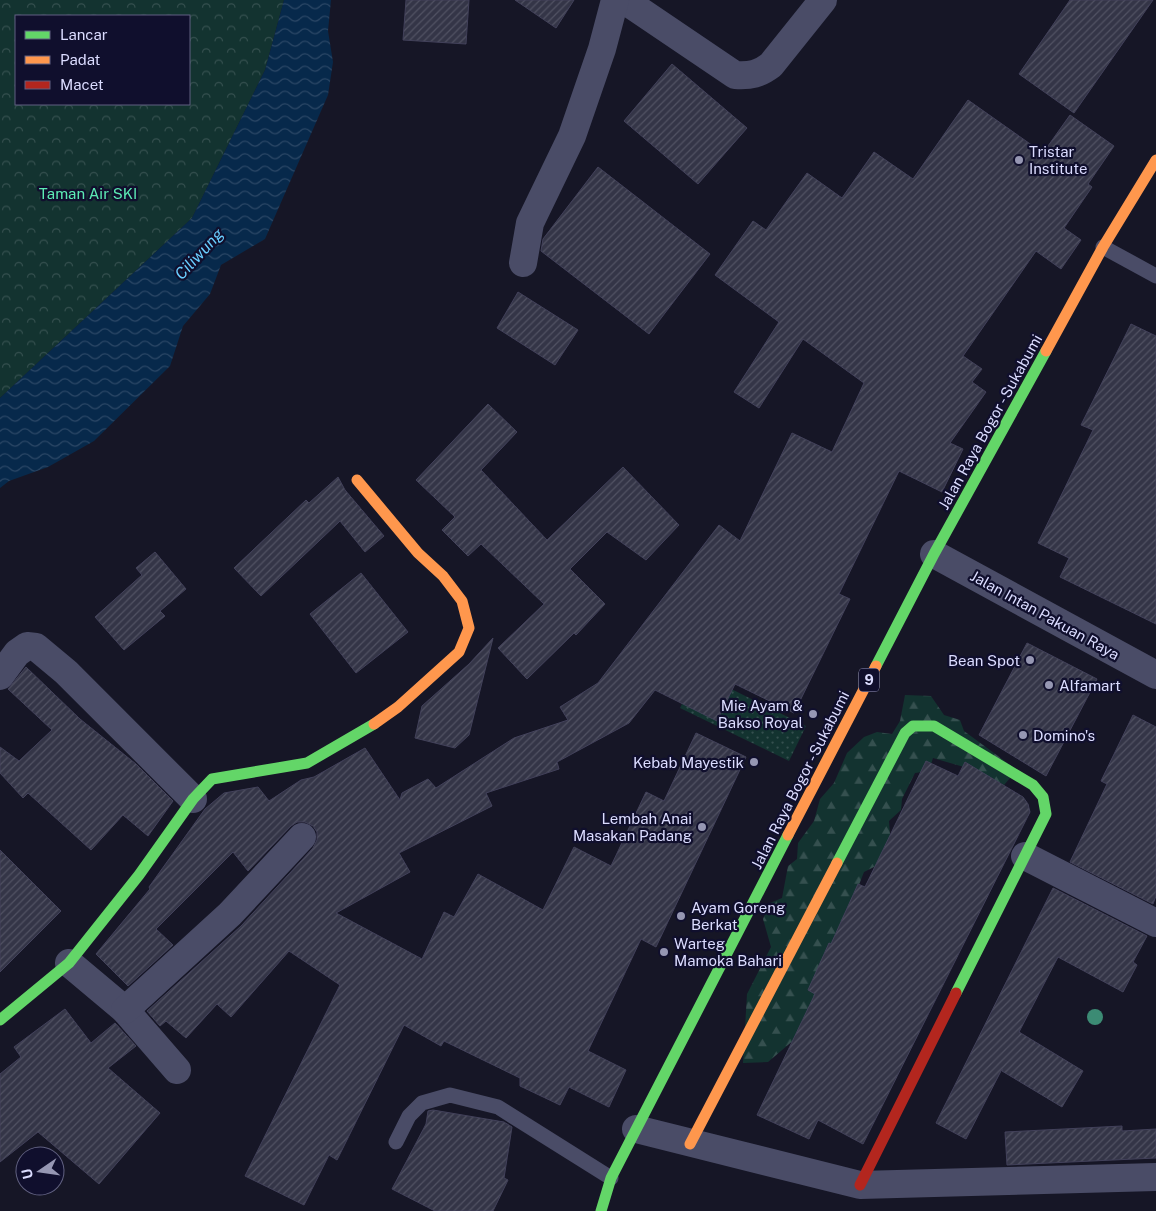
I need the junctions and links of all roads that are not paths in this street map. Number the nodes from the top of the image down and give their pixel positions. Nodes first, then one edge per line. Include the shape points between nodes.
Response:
1 (615, 0) edge
2 (624, 0) edge
3 (823, 0) edge
4 (1156, 160) edge
5 (1103, 247) junction
6 (523, 263) dead end
7 (1156, 276) edge
8 (357, 480) dead end
9 (934, 554) junction
10 (1156, 675) edge
11 (0, 676) edge
12 (193, 799) junction
13 (302, 837) dead end
14 (1025, 856) junction
15 (1156, 923) edge
16 (69, 963) junction
17 (125, 1010) junction
18 (0, 1020) edge
19 (177, 1070) dead end
20 (636, 1129) junction
21 (396, 1142) dead end
22 (690, 1144) junction
23 (1156, 1177) edge
24 (611, 1178) junction
25 (860, 1185) junction
26 (601, 1211) edge

1 - 6 street via 572,136 530,223
2 - 3 street via 735,75 749,76 772,65
4 - 5 main road, Jalan Raya Bogor - Sukabumi / 9
5 - 7 lane
5 - 9 main road, Jalan Raya Bogor - Sukabumi / 9
8 - 12 main road via 462,601 469,628 459,652 398,707 351,739 306,763 212,779
9 - 10 street, Jalan Intan Pakuan Raya
9 - 20 main road, Jalan Raya Bogor - Sukabumi / 9
11 - 12 street via 17,653 27,646 36,647 66,672
12 - 16 main road via 139,875
13 - 17 street via 230,914
14 - 15 street
14 - 22 main road via 1046,814 1046,805 1039,790 934,726 913,726 905,733
14 - 25 main road
16 - 17 street
16 - 18 main road
17 - 19 street
20 - 22 street
20 - 24 main road, Jalan Raya Bogor - Sukabumi / 9
21 - 24 lane via 409,1116 422,1103 450,1095 498,1108
22 - 25 street
23 - 25 street
24 - 26 main road, Jalan Raya Bogor - Sukabumi / 9

